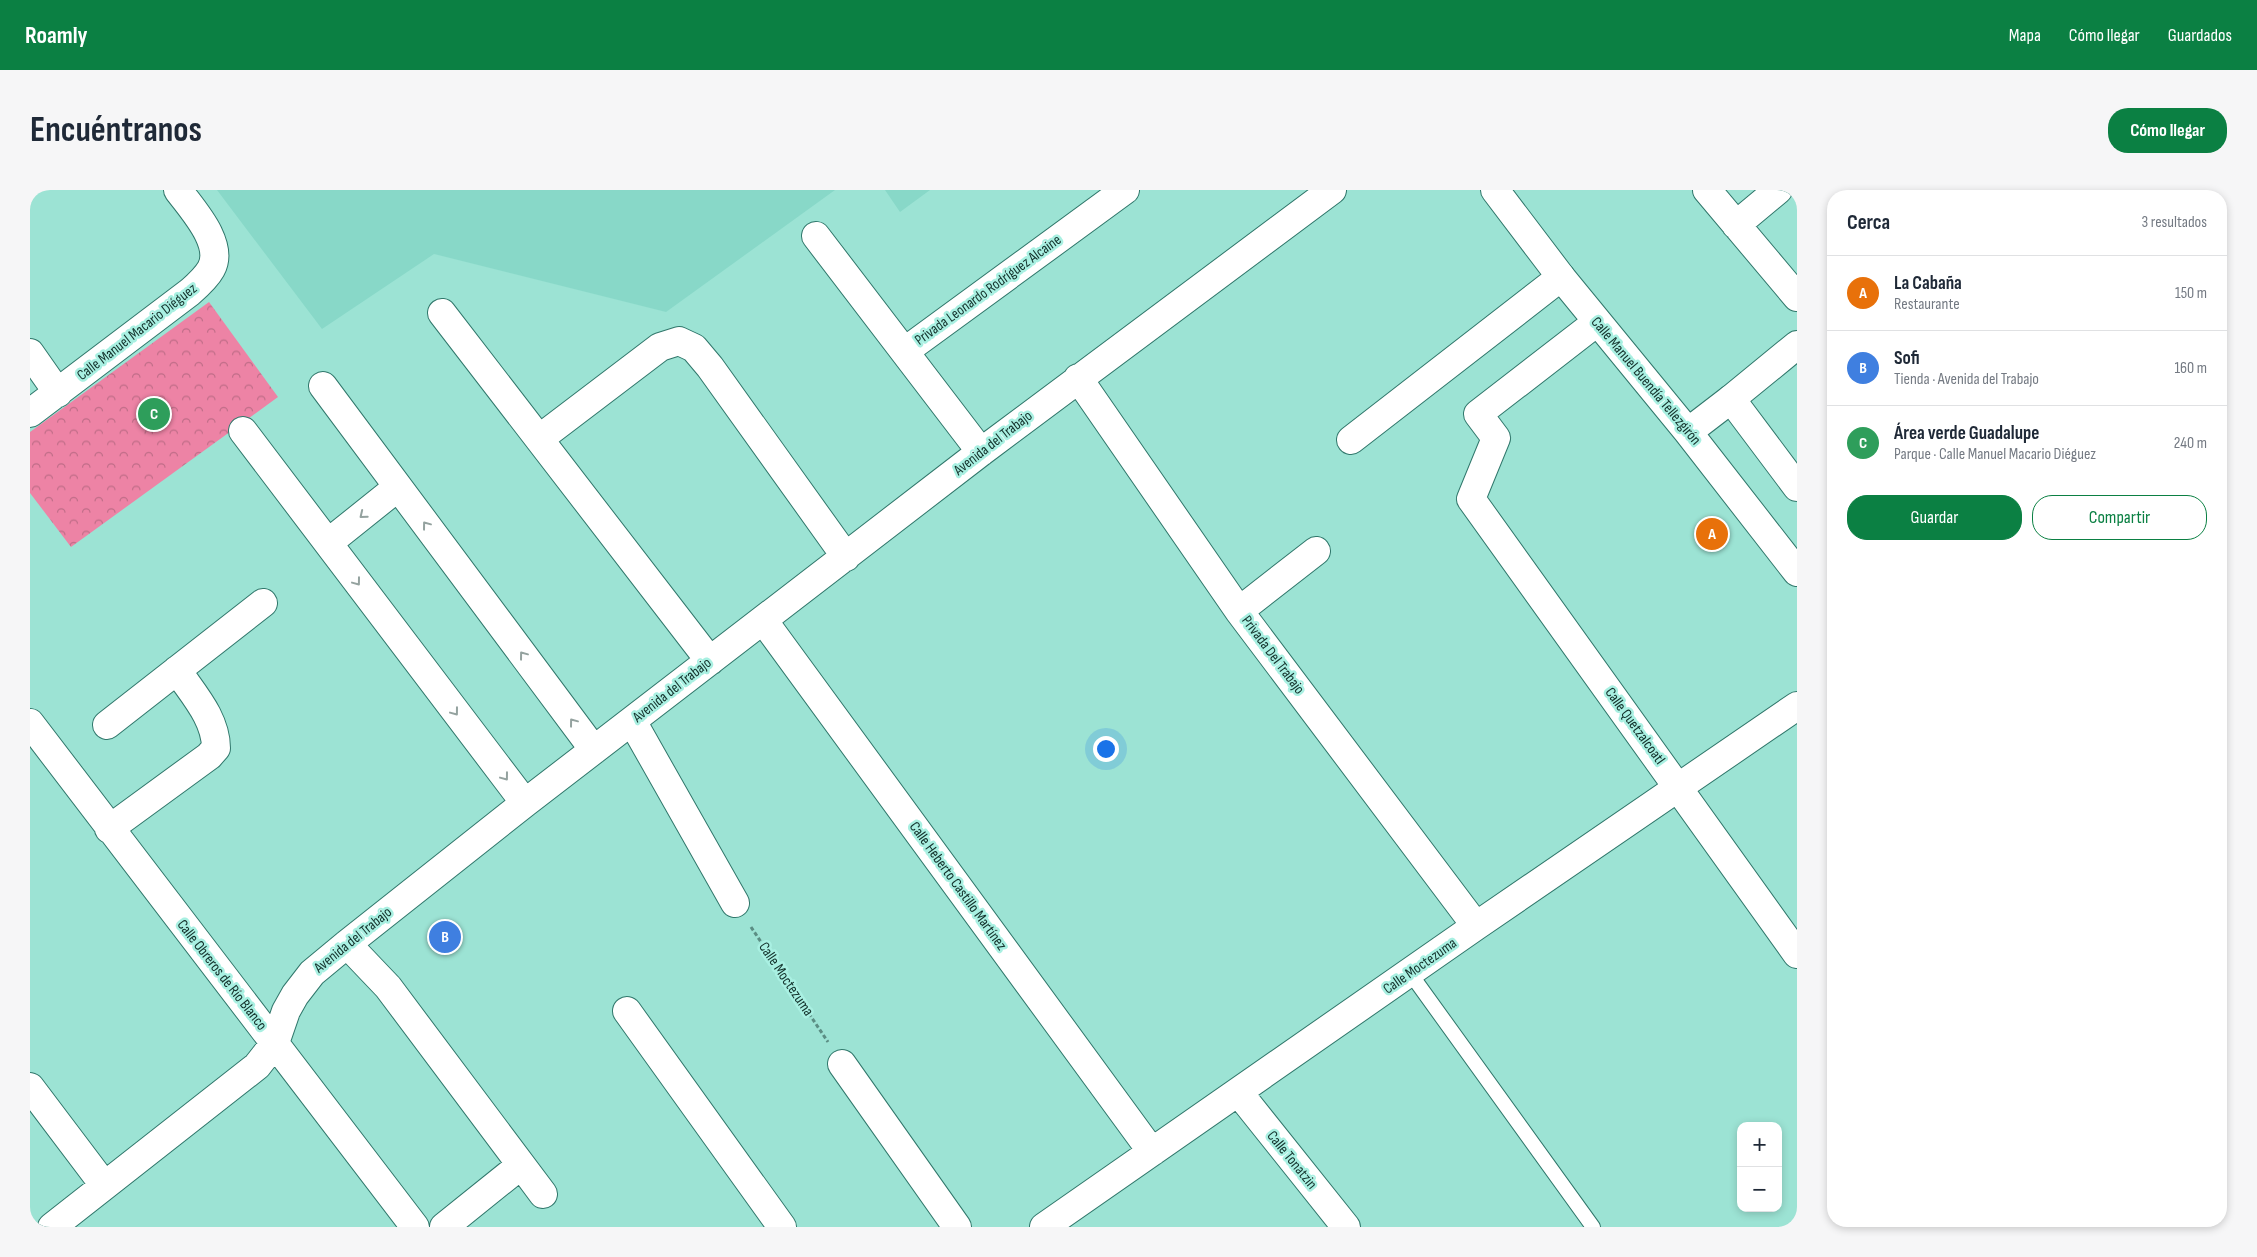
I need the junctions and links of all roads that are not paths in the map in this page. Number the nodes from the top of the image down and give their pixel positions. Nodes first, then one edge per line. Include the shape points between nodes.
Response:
1 (178, 190) edge
2 (1125, 190) edge
3 (1332, 190) edge
4 (1496, 190) edge
5 (1707, 190) edge
6 (1778, 190) edge
7 (1736, 225) junction
8 (816, 236) dead end
9 (1561, 277) junction
10 (1797, 297) edge
11 (442, 313) dead end
12 (1597, 322) junction
13 (1797, 345) edge
14 (905, 351) junction
15 (30, 353) edge
16 (1078, 378) junction
17 (322, 386) dead end
18 (58, 392) junction
19 (1731, 399) junction
20 (30, 412) edge
21 (243, 431) dead end
22 (1688, 432) junction
23 (539, 439) junction
24 (1351, 440) dead end
25 (981, 452) junction
26 (398, 487) junction
27 (1797, 487) edge
28 (328, 543) junction
29 (1316, 550) dead end
30 (846, 557) junction
31 (1797, 572) edge
32 (263, 603) dead end
33 (1239, 611) junction
34 (764, 620) junction
35 (710, 660) junction
36 (177, 670) junction
37 (1797, 706) edge
38 (632, 721) junction
39 (30, 723) edge
40 (107, 725) dead end
41 (594, 750) junction
42 (1679, 788) junction
43 (525, 803) junction
44 (110, 829) junction
45 (735, 903) road end
46 (1476, 926) junction
47 (347, 944) junction
48 (1797, 954) edge
49 (1410, 973) junction
50 (627, 1011) dead end
51 (275, 1043) junction
52 (842, 1064) road end
53 (30, 1087) edge
54 (1239, 1093) junction
55 (1152, 1152) junction
56 (521, 1165) junction
57 (104, 1185) junction
58 (543, 1194) dead end
59 (52, 1227) edge
60 (415, 1227) edge
61 (444, 1227) edge
62 (782, 1227) edge
63 (957, 1227) edge
64 (1044, 1227) edge
65 (1346, 1227) edge
66 (1593, 1227) edge

1 - 18 street, Calle Manuel Macario Diéguez via 209,233 214,249 212,267 202,282
2 - 14 street, Privada Leonardo Rodríguez Alcaine
3 - 16 street, Avenida del Trabajo
4 - 9 street, Calle Manuel Buendía Tellezgirón
5 - 7 street
6 - 7 street
7 - 10 street
8 - 14 street
9 - 12 street, Calle Manuel Buendía Tellezgirón
9 - 24 street
11 - 23 street
12 - 22 street, Calle Manuel Buendía Tellezgirón
12 - 42 street, Calle Quetzalcoatl via 1478,414 1496,438 1471,499
13 - 19 street
14 - 25 street, Privada Leonardo Rodríguez Alcaine
15 - 18 street
16 - 25 street, Avenida del Trabajo
16 - 33 street, Privada Del Trabajo
17 - 26 street
18 - 20 street, Calle Manuel Macario Diéguez
19 - 22 street
19 - 27 street
21 - 28 street
22 - 31 street, Calle Manuel Buendía Tellezgirón
23 - 30 street via 660,347 679,341 694,348 710,367
23 - 35 street
25 - 30 street, Avenida del Trabajo
26 -> 28 street
41 -> 26 street
28 -> 43 street
29 - 33 street
30 - 34 street, Avenida del Trabajo
32 - 36 street
33 - 46 street, Privada Del Trabajo
34 - 35 street, Avenida del Trabajo
34 - 55 street, Calle Heberto Castillo Martínez
35 - 38 street, Avenida del Trabajo
36 - 40 street
36 - 44 street via 211,721 216,748
37 - 42 street, Calle Moctezuma
38 - 41 street, Avenida del Trabajo
38 - 45 street
39 - 44 street, Calle Obreros de Río Blanco
41 - 43 street, Avenida del Trabajo
42 - 46 street, Calle Moctezuma
42 - 48 street, Calle Quetzalcoatl
43 - 47 street, Avenida del Trabajo
44 - 51 street, Calle Obreros de Río Blanco
46 - 49 street, Calle Moctezuma
47 - 51 street, Avenida del Trabajo via 312,973 295,994
47 - 56 street via 388,987
49 - 54 street, Calle Moctezuma
49 - 66 lane
50 - 62 street
51 - 57 street, Avenida del Trabajo via 249,1073
51 - 60 street, Calle Obreros de Río Blanco
52 - 63 street
53 - 57 street
54 - 55 street, Calle Moctezuma
54 - 65 street, Calle Tonatzin
55 - 64 street, Calle Moctezuma
56 - 58 street
56 - 61 street
57 - 59 street, Avenida del Trabajo

